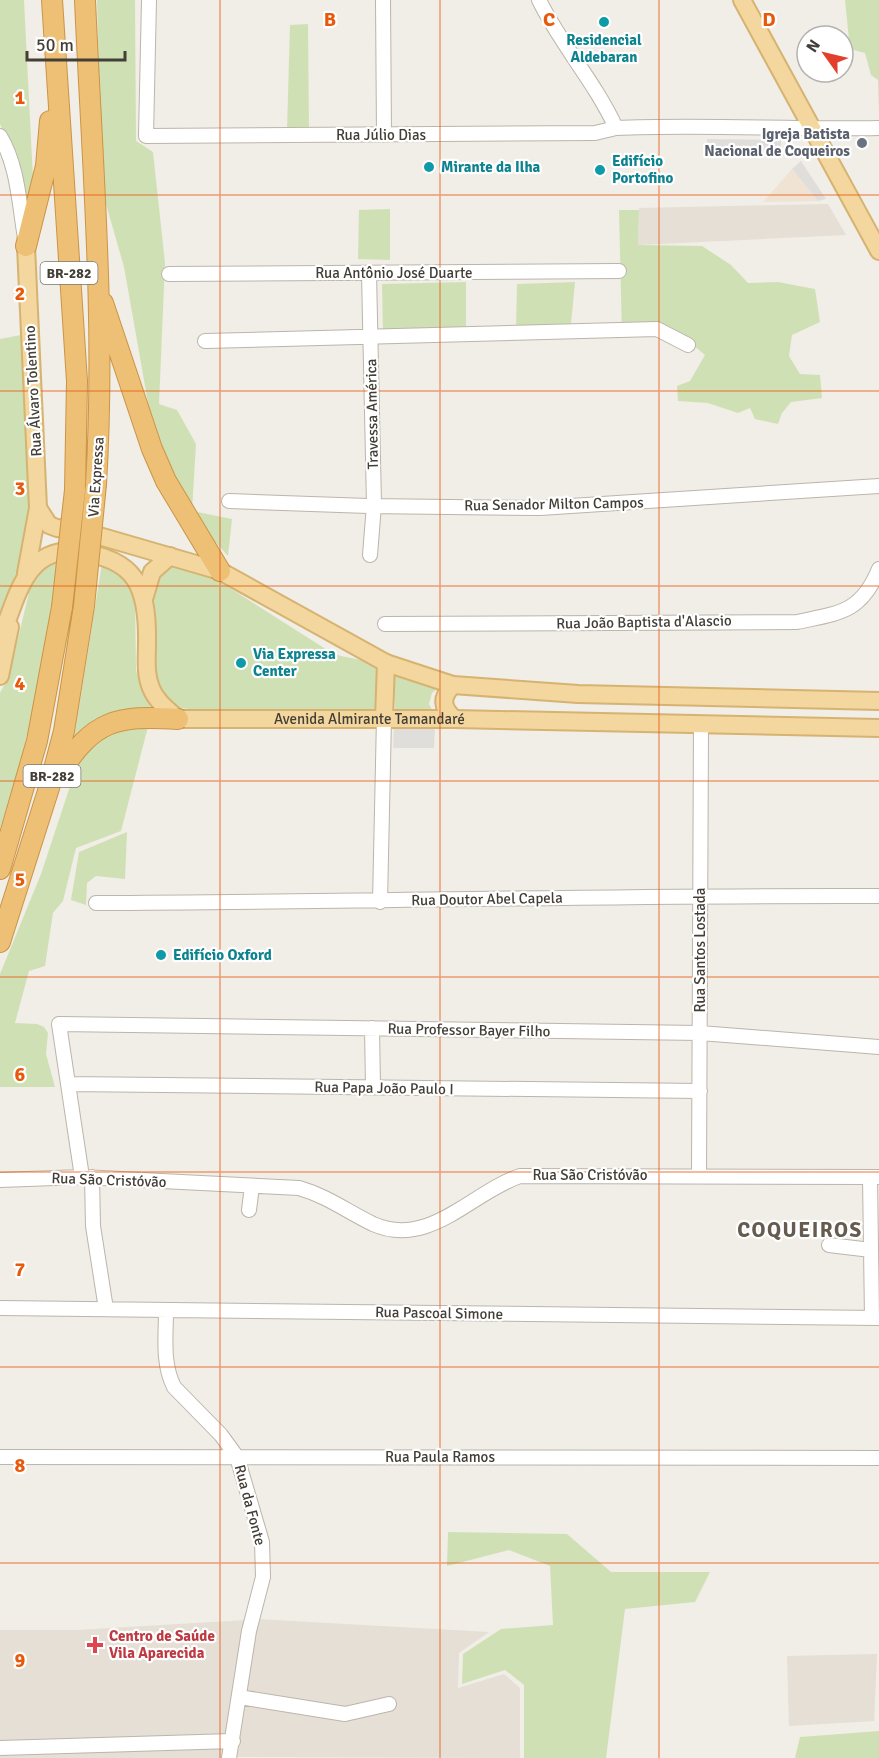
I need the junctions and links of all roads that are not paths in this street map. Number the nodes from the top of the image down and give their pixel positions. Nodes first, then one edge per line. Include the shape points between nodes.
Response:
1 (52, 0) edge
2 (85, 0) edge
3 (149, 0) edge
4 (383, 0) edge
5 (539, 0) edge
6 (742, 0) edge
7 (55, 56) junction
8 (616, 128) junction
9 (879, 128) edge
10 (811, 129) junction
11 (384, 135) junction
12 (0, 136) edge
13 (26, 246) junction
14 (879, 251) edge
15 (619, 271) dead end
16 (369, 273) junction
17 (169, 274) dead end
18 (98, 286) junction
19 (370, 337) junction
20 (205, 341) dead end
21 (688, 345) dead end
22 (879, 486) edge
23 (229, 501) dead end
24 (374, 506) junction
25 (38, 508) junction
26 (370, 555) dead end
27 (170, 556) junction
28 (879, 569) edge
29 (220, 571) junction
30 (25, 576) junction
31 (145, 596) junction
32 (13, 608) junction
33 (385, 624) dead end
34 (0, 639) edge
35 (386, 663) junction
36 (0, 676) edge
37 (453, 685) junction
38 (879, 701) edge
39 (384, 718) junction
40 (178, 719) junction
41 (455, 719) junction
42 (701, 725) junction
43 (879, 728) edge
44 (49, 788) junction
45 (0, 869) edge
46 (700, 895) junction
47 (879, 896) edge
48 (380, 902) junction
49 (96, 903) dead end
50 (0, 942) edge
51 (372, 1028) junction
52 (700, 1033) junction
53 (879, 1047) edge
54 (68, 1084) junction
55 (373, 1087) junction
56 (700, 1091) junction
57 (699, 1176) junction
58 (87, 1177) junction
59 (874, 1177) edge
60 (0, 1180) edge
61 (252, 1186) junction
62 (249, 1210) dead end
63 (829, 1245) dead end
64 (871, 1250) junction
65 (0, 1308) edge
66 (106, 1309) junction
67 (166, 1310) junction
68 (876, 1318) edge
69 (0, 1457) edge
70 (237, 1457) junction
71 (879, 1458) edge
72 (239, 1697) junction
73 (389, 1704) dead end
74 (233, 1741) junction
75 (0, 1748) edge
76 (229, 1758) edge

1 - 7 highway, Via Expressa / BR-282
2 - 18 highway, Via Expressa / BR-282
3 - 11 street, Rua Júlio Dias via 146,136
4 - 11 street
5 - 8 street
6 - 10 main road
7 - 13 highway via 46,166
7 - 45 highway, Via Expressa / BR-282, bridge via 76,381 75,490 62,608 37,741
8 - 10 street, Rua Júlio Dias
8 - 11 street, Rua Júlio Dias via 595,134
9 - 10 street, Rua Júlio Dias
10 - 14 main road
12 - 13 street, Rua Álvaro Tolentino via 14,168
13 - 25 main road, Rua Álvaro Tolentino
15 - 16 street, Rua Antônio José Duarte
16 - 17 street, Rua Antônio José Duarte
16 - 19 street, Travessa América
18 - 29 highway via 152,449 166,481
18 - 44 highway, Via Expressa / BR-282, bridge via 100,416 96,484 72,688
19 - 20 street
19 - 21 street via 657,329
19 - 24 street, Travessa América
22 - 24 street, Rua Senador Milton Campos via 540,508
23 - 24 street, Rua Senador Milton Campos
24 - 26 street, Travessa América
25 - 27 main road via 49,525 57,528 82,531
25 - 30 main road, Rua Álvaro Tolentino
27 - 29 main road
27 - 31 main road via 152,572
28 - 33 street, Rua João Baptista d'Alascio via 859,603 797,622
29 - 35 main road
30 - 31 main road via 40,559 58,551 103,555 118,562
30 - 32 main road
31 - 40 main road via 150,687
32 - 34 main road
32 - 36 main road
35 - 37 main road
35 - 39 main road
37 - 38 main road via 578,694
37 - 41 main road via 443,703
39 - 40 main road, Avenida Almirante Tamandaré
39 - 41 main road, Avenida Almirante Tamandaré
39 - 48 street
40 - 44 highway via 132,718 111,722 75,749
41 - 42 main road, Avenida Almirante Tamandaré
42 - 43 main road, Avenida Almirante Tamandaré
42 - 46 street, Rua Santos Lostada
44 - 50 highway, Via Expressa / BR-282
46 - 47 street, Rua Doutor Abel Capela
46 - 48 street, Rua Doutor Abel Capela
46 - 52 street, Rua Santos Lostada
48 - 49 street, Rua Doutor Abel Capela
51 - 52 street, Rua Professor Bayer Filho
51 - 54 street, Rua Professor Bayer Filho via 59,1024
51 - 55 street
52 - 53 street, Rua Professor Bayer Filho
52 - 56 street, Rua Santos Lostada
54 - 55 street, Rua Papa João Paulo I
54 - 58 street
55 - 56 street, Rua Papa João Paulo I
56 - 57 street, Rua Santos Lostada
57 - 59 street, Rua São Cristóvão
57 - 61 street, Rua São Cristóvão via 520,1176 443,1220 400,1229 374,1224 321,1195 299,1188
58 - 60 street, Rua São Cristóvão
58 - 61 street, Rua São Cristóvão
58 - 66 street
59 - 64 street
61 - 62 street
63 - 64 street
64 - 68 street
65 - 66 street, Rua Pascoal Simone
66 - 67 street, Rua Pascoal Simone
67 - 68 street, Rua Pascoal Simone
67 - 70 street, Rua da Fonte via 169,1377
69 - 70 street, Rua Paula Ramos
70 - 71 street, Rua Paula Ramos
70 - 72 street, Rua da Fonte via 264,1558
72 - 73 street via 345,1714
72 - 74 street, Rua da Fonte
74 - 75 street
74 - 76 street, Rua da Fonte

